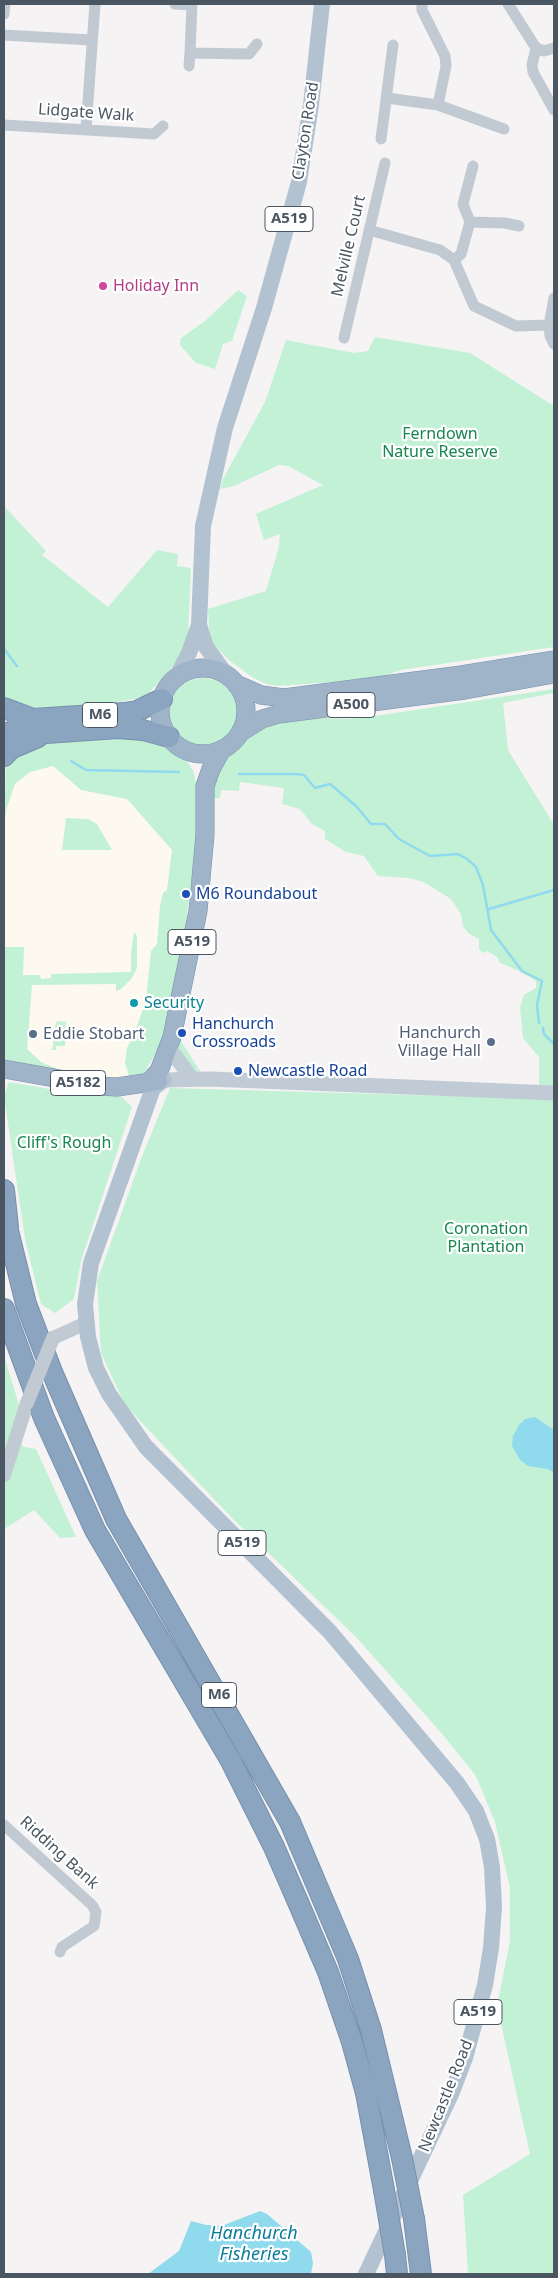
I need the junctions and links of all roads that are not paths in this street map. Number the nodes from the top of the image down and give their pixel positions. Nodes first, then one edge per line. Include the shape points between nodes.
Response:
1 (5, 4) edge
2 (95, 4) edge
3 (175, 4) edge
4 (192, 4) edge
5 (322, 4) edge
6 (422, 4) edge
7 (508, 4) edge
8 (4, 14) edge
9 (4, 35) edge
10 (91, 40) junction
11 (257, 44) dead end
12 (536, 48) junction
13 (554, 48) edge
14 (190, 53) junction
15 (404, 54) dead end
16 (189, 66) dead end
17 (387, 98) junction
18 (438, 105) junction
19 (554, 110) edge
20 (4, 125) edge
21 (163, 126) dead end
22 (504, 128) dead end
23 (86, 129) junction
24 (382, 139) dead end
25 (385, 162) dead end
26 (473, 166) dead end
27 (470, 222) junction
28 (519, 226) dead end
29 (369, 230) junction
30 (454, 260) junction
31 (554, 298) edge
32 (549, 325) junction
33 (344, 338) dead end
34 (554, 344) edge
35 (198, 625) junction
36 (554, 660) edge
37 (554, 674) edge
38 (176, 678) junction
39 (232, 680) junction
40 (162, 699) junction
41 (4, 708) edge
42 (4, 720) edge
43 (41, 727) junction
44 (240, 732) junction
45 (4, 734) edge
46 (169, 737) junction
47 (222, 750) junction
48 (188, 751) junction
49 (4, 756) edge
50 (205, 786) junction
51 (174, 1023) junction
52 (173, 1053) junction
53 (6, 1070) edge
54 (192, 1079) junction
55 (156, 1082) junction
56 (554, 1093) edge
57 (4, 1190) edge
58 (4, 1214) edge
59 (9, 1243) junction
60 (4, 1301) edge
61 (7, 1317) edge
62 (86, 1323) junction
63 (4, 1475) edge
64 (4, 1825) edge
65 (60, 1952) dead end
66 (396, 2265) edge
67 (366, 2274) edge
68 (421, 2274) edge

1 - 8 street
2 - 10 street
3 - 4 street
4 - 14 street
5 - 35 main road, Clayton Road / A519 via 312,105 298,182 264,308 225,428 203,526
6 - 18 street via 434,38 445,56
7 - 12 street
9 - 10 street
10 - 23 street
11 - 14 street via 251,59
12 - 13 street via 544,51
12 - 19 street via 533,72
14 - 16 street
15 - 17 street via 393,49
17 - 18 street
17 - 24 street
18 - 22 street
20 - 23 street, Lidgate Walk
21 - 23 street, Lidgate Walk via 154,134
25 - 29 street, Melville Court
26 - 27 street via 463,204
27 - 28 street
27 - 30 street via 461,254
29 - 30 street via 440,250
29 - 33 street, Melville Court
30 - 32 street via 474,306 516,326
31 - 32 street
32 - 34 street
35 - 38 main road, A519
35 - 39 main road, A519 via 206,647
36 - 39 highway, A500 via 284,698 261,695
37 - 44 highway, A500 via 465,690 280,714 262,719
38 - 39 highway via 190,671 206,669
38 - 40 highway
39 - 44 highway via 241,691 246,707
40 - 43 highway, M6 via 137,711
40 - 46 highway via 162,723
41 - 43 highway, M6
42 - 43 highway, M6
43 - 45 highway, M6
43 - 46 highway, M6 via 130,728
43 - 49 highway, M6
44 - 47 highway
46 - 48 highway
47 - 48 highway via 205,754
47 - 50 highway, A519
48 - 50 highway, A519
50 - 51 highway, A519 via 205,835 198,911
51 - 52 highway, A519 via 177,1039
51 - 55 highway, A519 via 165,1037
52 - 54 main road
52 - 55 highway, A519
53 - 55 highway, A5182 via 99,1086
54 - 55 main road
54 - 56 main road
55 - 62 main road, A519 via 133,1123 135,1142 91,1263 85,1304
57 - 59 highway, M6
58 - 59 highway, M6
59 - 68 highway, M6, bridge via 26,1304 52,1372 116,1519 290,1822 351,1968 371,2030 402,2158
60 - 61 highway, M6
61 - 66 highway, M6, bridge via 44,1418 95,1530 231,1761 274,1846 328,1972 366,2093
62 - 63 street, bridge via 53,1338 26,1404
62 - 67 main road, Newcastle Road / A519 via 96,1368 136,1436 330,1632 428,1747 476,1811 487,1839 494,1907 491,1948 485,1985 465,2058
64 - 65 street, Ridding Bank via 92,1905 97,1915 94,1926 62,1947

